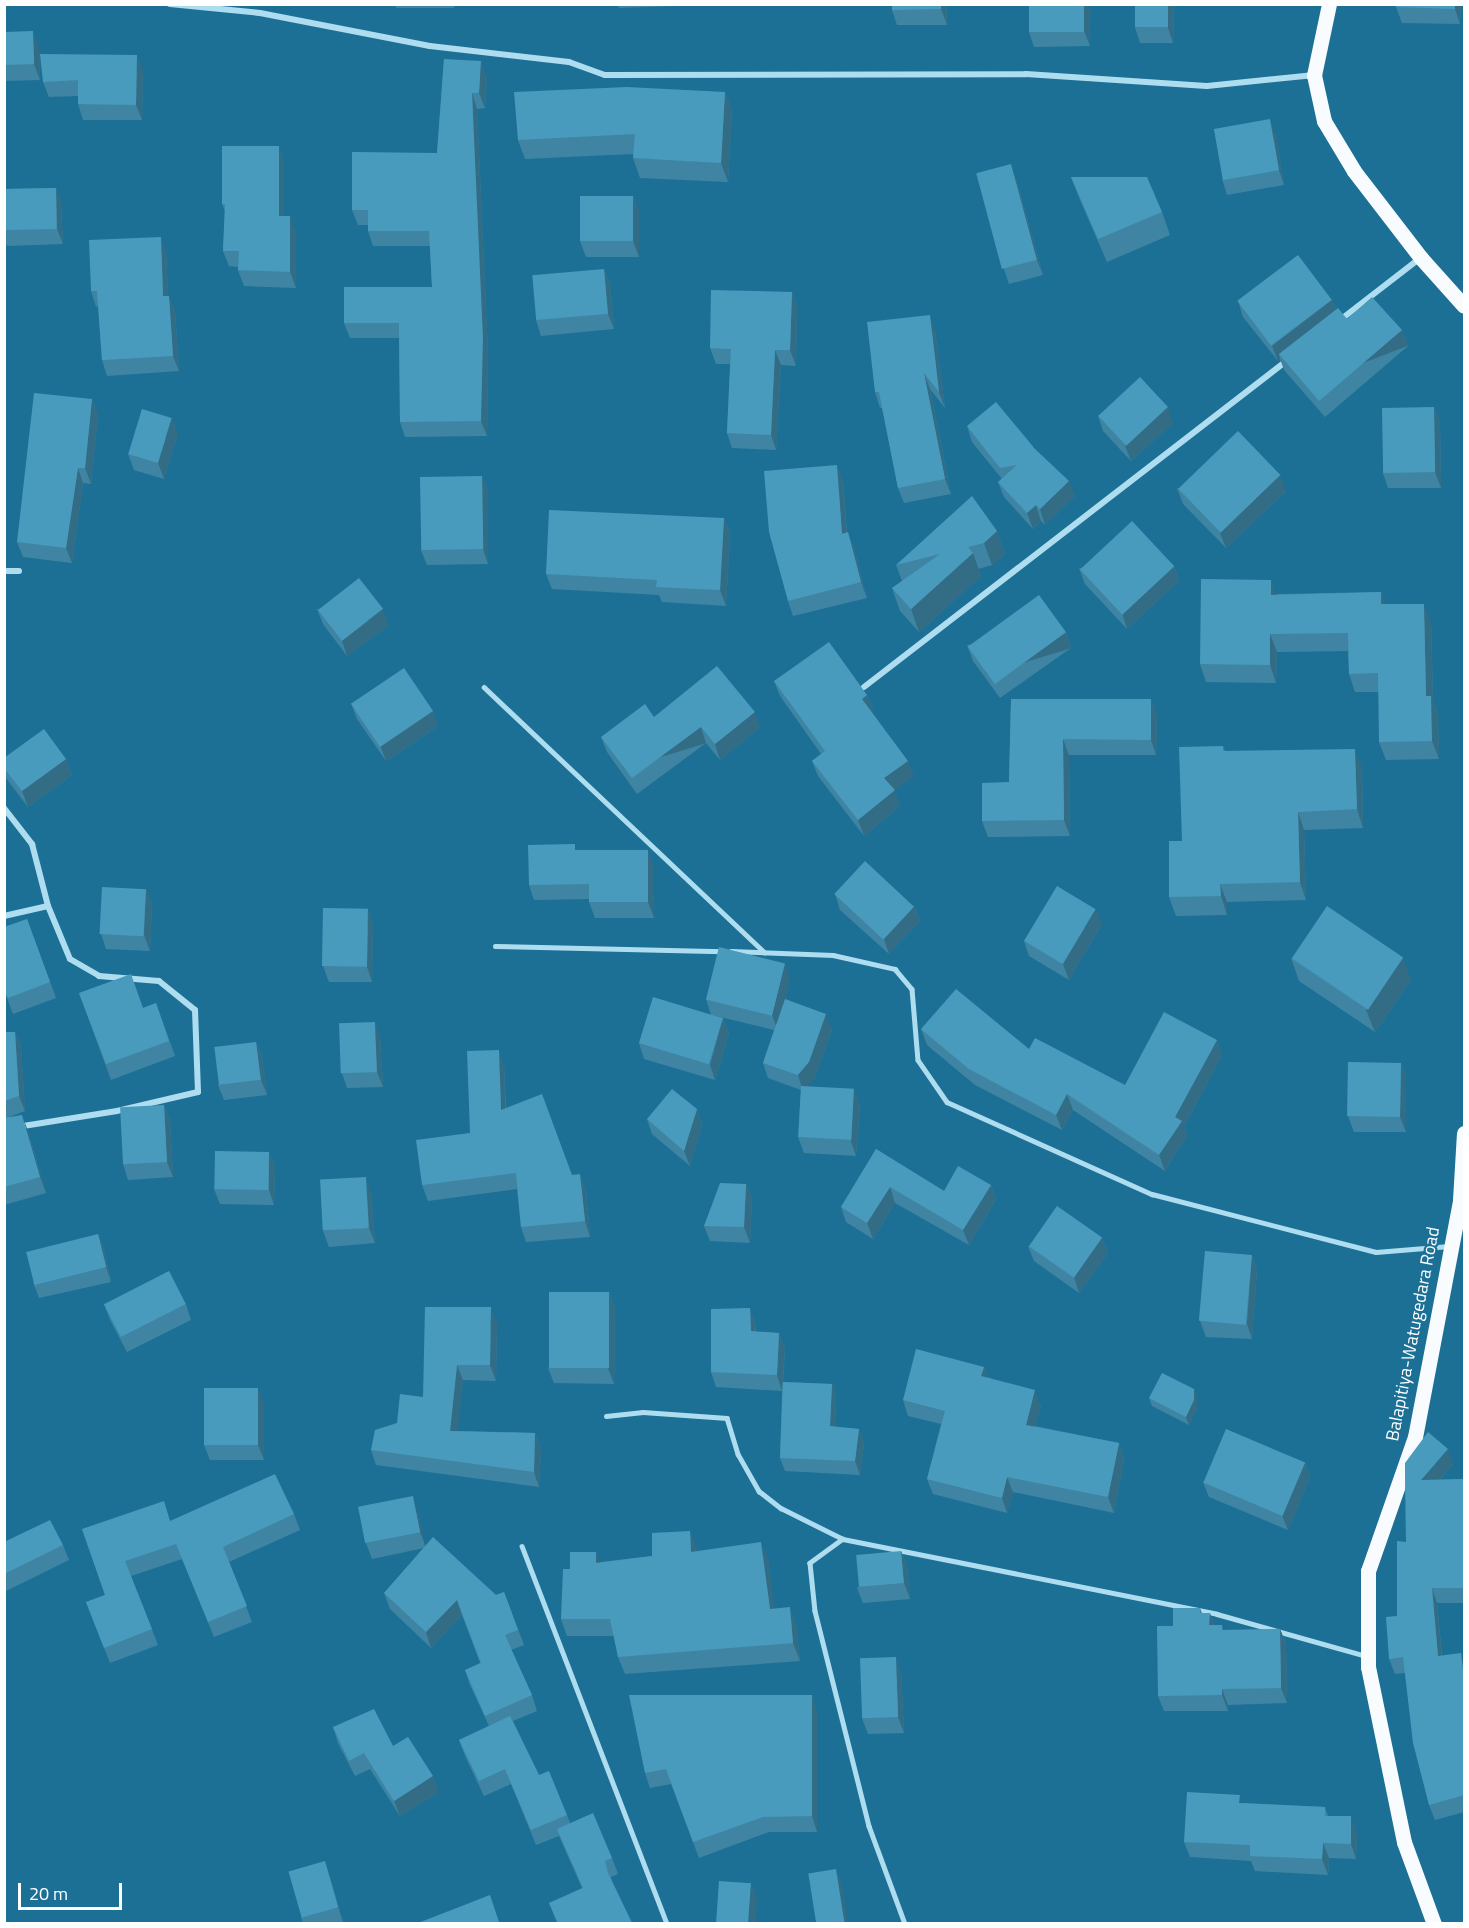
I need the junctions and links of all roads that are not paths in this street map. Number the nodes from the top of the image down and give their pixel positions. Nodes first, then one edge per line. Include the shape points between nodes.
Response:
1 (170, 4) edge
2 (1329, 4) edge
3 (1314, 75) junction
4 (1421, 258) junction
5 (1464, 306) edge
6 (1336, 323) edge
7 (1298, 352) edge
8 (4, 571) edge
9 (19, 572) dead end
10 (484, 687) dead end
11 (864, 687) edge
12 (4, 808) edge
13 (48, 906) junction
14 (4, 916) edge
15 (495, 946) dead end
16 (764, 952) junction
17 (4, 1129) edge
18 (1464, 1133) edge
19 (1451, 1246) junction
20 (606, 1416) dead end
21 (843, 1539) junction
22 (522, 1546) dead end
23 (1368, 1657) junction
24 (667, 1923) edge
25 (905, 1923) edge
26 (1434, 1923) edge

1 - 3 street via 260,13 430,46 569,62 605,75 1026,74 1207,86
2 - 3 main road
3 - 4 main road via 1324,121 1354,171
4 - 5 main road
4 - 6 street
7 - 11 street
8 - 9 street
10 - 16 lane
12 - 13 street via 32,844
13 - 14 street
13 - 17 street via 70,958 99,976 159,981 195,1010 198,1092 117,1112
15 - 16 lane
16 - 19 lane via 832,955 894,969 912,989 918,1060 947,1102 1152,1194 1376,1252
18 - 19 main road, Balapitiya-Watugedara Road via 1460,1200
19 - 23 main road, Balapitiya-Watugedara Road via 1415,1437 1368,1571
20 - 21 lane via 643,1412 727,1418 738,1454 759,1491 781,1508
21 - 23 lane via 1217,1614
21 - 25 lane via 810,1563 815,1611 869,1826
22 - 24 lane
23 - 26 main road, Balapitiya-Watugedara Road via 1404,1842

